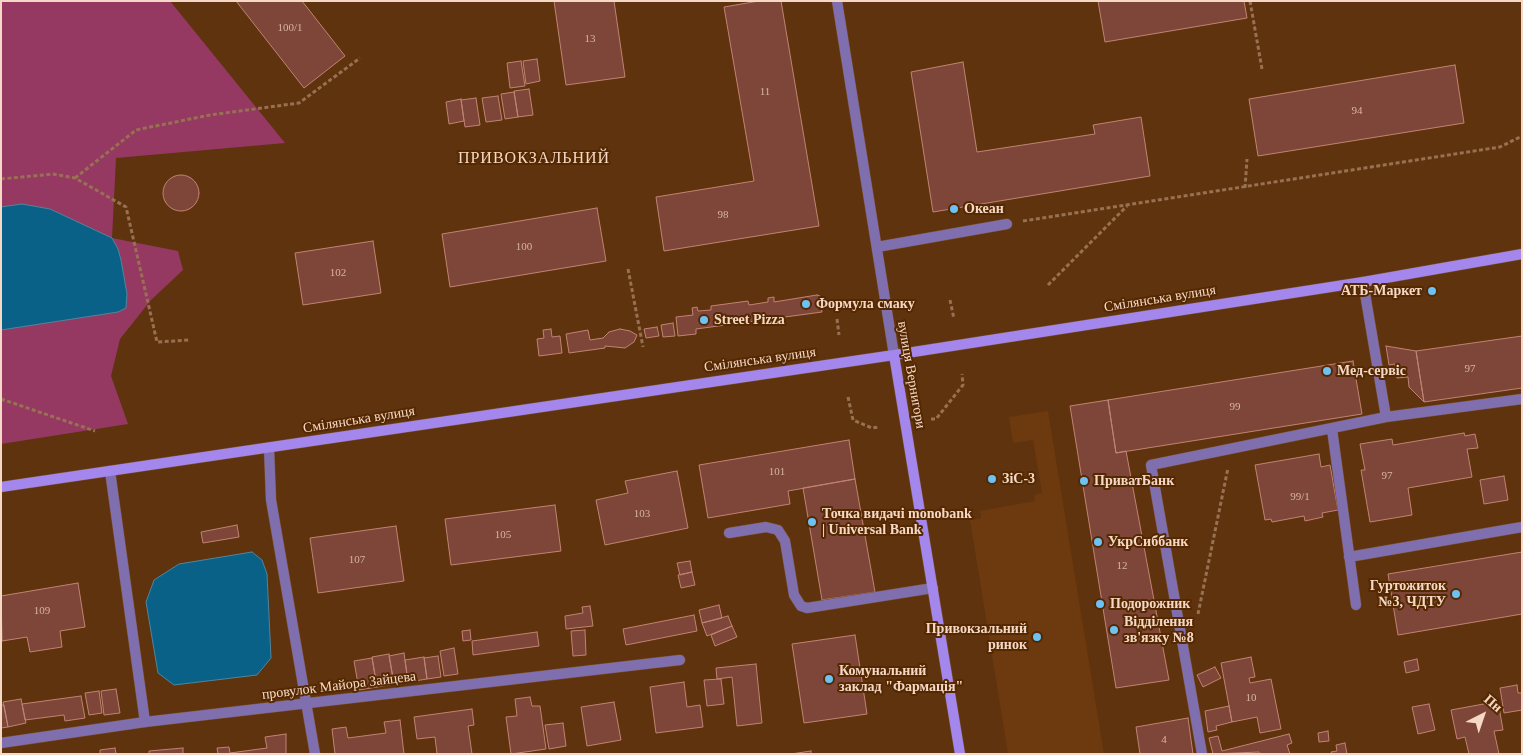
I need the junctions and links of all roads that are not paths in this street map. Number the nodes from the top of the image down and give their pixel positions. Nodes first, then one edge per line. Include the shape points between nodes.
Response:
1 (837, 1) edge
2 (1008, 224) road end
3 (877, 247) junction
4 (1522, 254) edge
5 (1363, 282) junction
6 (894, 355) junction
7 (1522, 398) edge
8 (1386, 417) junction
9 (1332, 428) junction
10 (269, 448) junction
11 (110, 471) junction
12 (1, 487) edge
13 (1522, 526) edge
14 (729, 533) dead end
15 (1349, 557) junction
16 (933, 588) junction
17 (1356, 605) dead end
18 (680, 660) dead end
19 (307, 703) junction
20 (145, 722) junction
21 (1, 743) edge
22 (315, 754) edge
23 (960, 754) edge
24 (1202, 754) edge

1 - 3 street, вулиця Вернигори
2 - 3 street
3 - 6 street, вулиця Вернигори
4 - 5 main road, Смілянська вулиця
5 - 6 main road, Смілянська вулиця
5 - 8 street
6 - 10 main road, Смілянська вулиця
6 - 16 main road, вулиця Вернигори
7 - 8 street
8 - 9 street
9 - 15 street
9 - 24 street via 1152,465
10 - 11 main road, Смілянська вулиця
10 - 19 street via 271,500
11 - 12 main road, Смілянська вулиця
11 - 20 street
13 - 15 street
14 - 16 street via 766,527 778,530 785,541 794,595 801,606 807,608
15 - 17 street
16 - 23 main road, вулиця Вернигори
18 - 19 street, провулок Майора Зайцева
19 - 20 street, провулок Майора Зайцева
19 - 22 street
20 - 21 street, провулок Майора Зайцева

